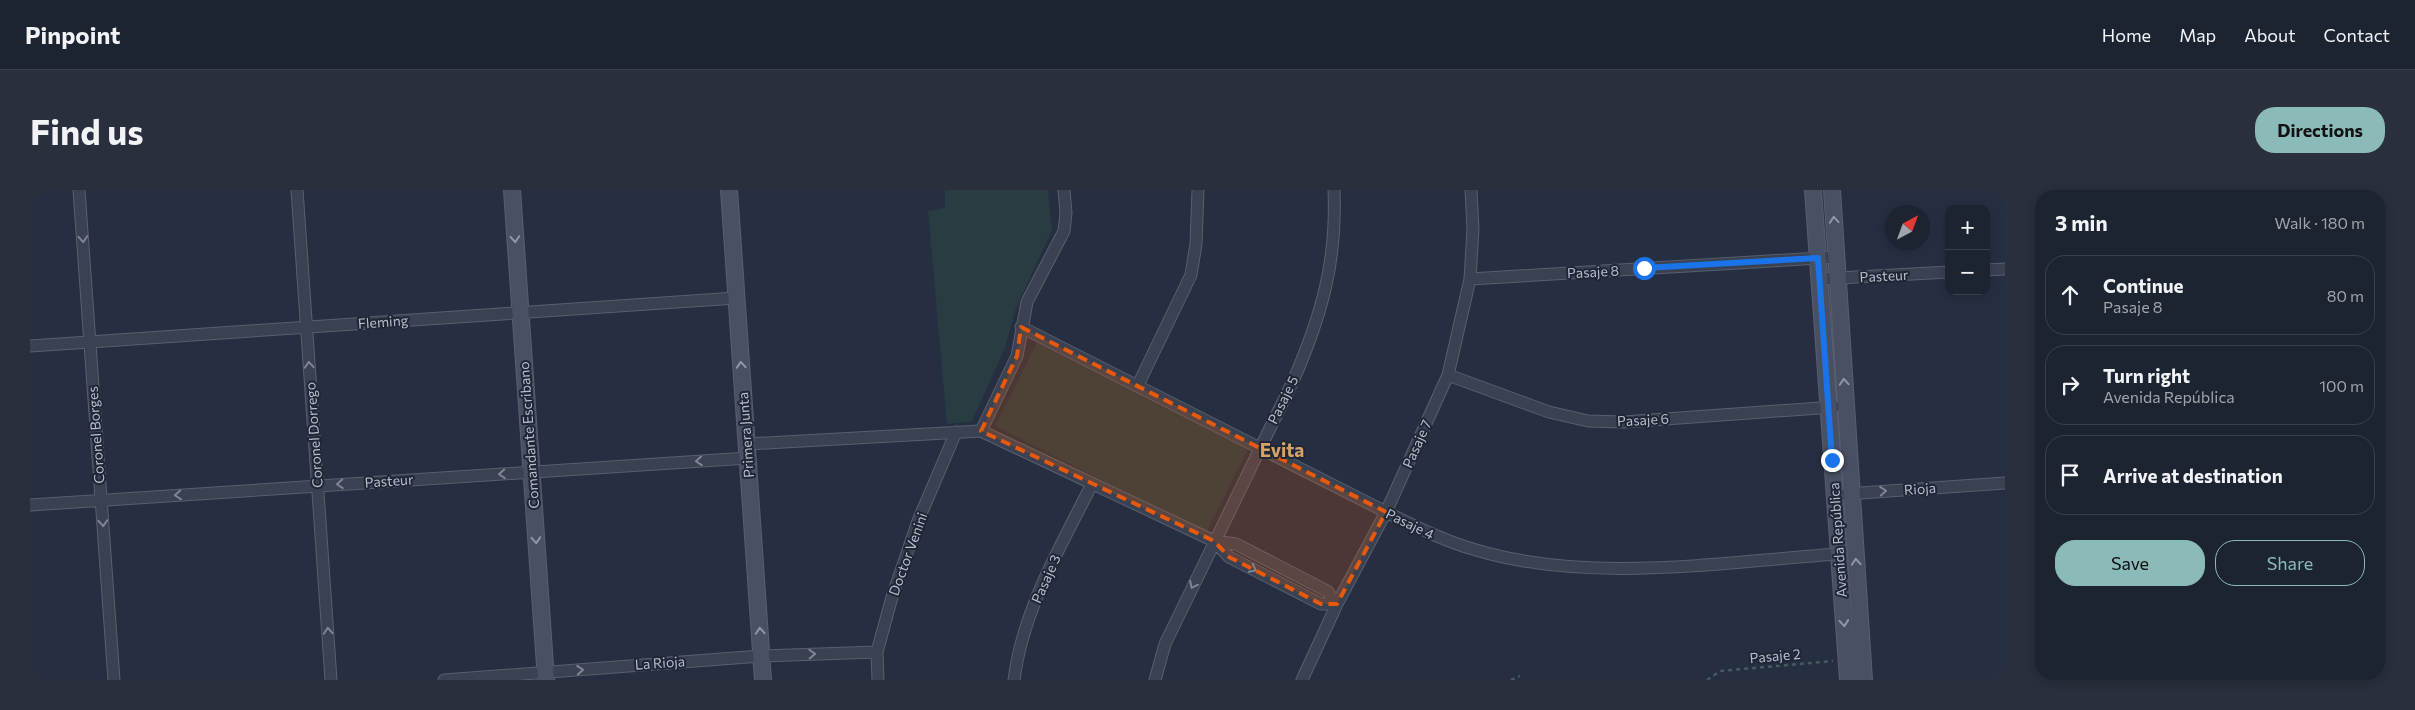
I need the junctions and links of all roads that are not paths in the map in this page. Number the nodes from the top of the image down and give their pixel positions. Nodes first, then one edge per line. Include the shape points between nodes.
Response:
1 (80, 190) edge
2 (297, 190) edge
3 (512, 190) edge
4 (729, 190) edge
5 (1064, 190) edge
6 (1198, 190) edge
7 (1334, 190) edge
8 (1471, 190) edge
9 (1814, 190) edge
10 (1832, 190) edge
11 (1836, 257) junction
12 (1818, 258) junction
13 (2005, 269) edge
14 (1990, 270) edge
15 (1945, 272) edge
16 (1837, 278) junction
17 (1470, 279) junction
18 (1820, 279) junction
19 (736, 298) junction
20 (521, 312) junction
21 (307, 327) junction
22 (1021, 327) junction
23 (90, 342) junction
24 (30, 346) edge
25 (1448, 375) junction
26 (1138, 385) junction
27 (1828, 407) junction
28 (1846, 407) junction
29 (981, 430) junction
30 (956, 432) junction
31 (1260, 449) junction
32 (747, 451) junction
33 (532, 472) junction
34 (2005, 483) edge
35 (1092, 484) junction
36 (318, 486) junction
37 (1852, 493) junction
38 (1834, 494) junction
39 (101, 500) junction
40 (30, 505) edge
41 (1386, 512) junction
42 (1214, 541) junction
43 (1838, 554) junction
44 (1338, 604) junction
45 (877, 652) junction
46 (761, 656) junction
47 (546, 676) edge
48 (114, 680) edge
49 (331, 680) edge
50 (444, 680) edge
51 (763, 680) edge
52 (878, 680) edge
53 (1014, 680) edge
54 (1155, 680) edge
55 (1302, 680) edge
56 (1848, 680) edge
57 (1864, 680) edge

1 -> 23 street, Coronel Borges
2 - 21 street, Coronel Dorrego
3 -> 20 main road, Comandante Escribano
4 - 19 main road, Primera Junta
5 - 22 street via 1064,231 1027,302
6 - 26 street via 1191,275
7 - 31 street, Pasaje 5 via 1334,245 1321,308 1294,379
8 - 17 street, Pasaje 7
9 - 12 main road, Avenida República
11 -> 10 main road, Avenida República
11 - 12 street, Pasaje 8
11 - 16 main road, Avenida República
12 - 17 street, Pasaje 8
12 - 18 main road, Avenida República
13 - 14 street
15 - 16 street, Pasteur
16 - 18 street, Pasteur
28 -> 16 main road, Avenida República
17 - 25 street, Pasaje 7
18 - 27 main road, Avenida República
19 - 20 street, Fleming
32 -> 19 main road, Primera Junta
20 - 21 street, Fleming
20 - 33 main road, Comandante Escribano
21 - 23 street, Fleming
36 -> 21 street, Coronel Dorrego
22 - 26 street, Pasaje 4
22 - 29 street via 1017,356
23 - 24 street, Fleming
23 - 39 street, Coronel Borges
25 - 27 street, Pasaje 6 via 1548,412 1588,421 1624,422
25 - 41 street, Pasaje 7
26 - 31 street, Pasaje 4
27 - 28 street, Pasaje 6
27 - 38 main road, Avenida República
28 - 37 main road, Avenida República
29 - 30 street, Pasteur
29 - 35 street
30 - 32 street, Pasteur
30 - 45 street, Doctor Venini via 918,521
31 - 41 street, Pasaje 4
31 - 42 street, Pasaje 5
32 -> 33 street, Pasteur
46 -> 32 main road, Primera Junta
33 -> 36 street, Pasteur
33 -> 47 main road, Comandante Escribano
37 -> 34 street, Rioja
35 - 42 street
35 - 53 street, Pasaje 3 via 1036,599
36 -> 39 street, Pasteur
49 -> 36 street, Coronel Dorrego
37 - 38 street, Rioja
57 -> 37 main road, Avenida República
38 - 43 main road, Avenida República
39 - 40 street, Pasteur
39 -> 48 street, Coronel Borges
41 - 43 street, Pasaje 4 via 1446,541 1478,551 1596,568
41 - 44 street, Pasaje 7
42 - 44 street via 1236,544 1327,591
42 -> 54 street, Pasaje 5 via 1165,644
43 -> 56 main road, Avenida República
44 - 55 street, Pasaje 7
46 -> 45 street, La Rioja
45 - 52 street, Doctor Venini
47 -> 46 street, La Rioja
46 - 51 main road, Primera Junta
47 - 50 street, La Rioja

